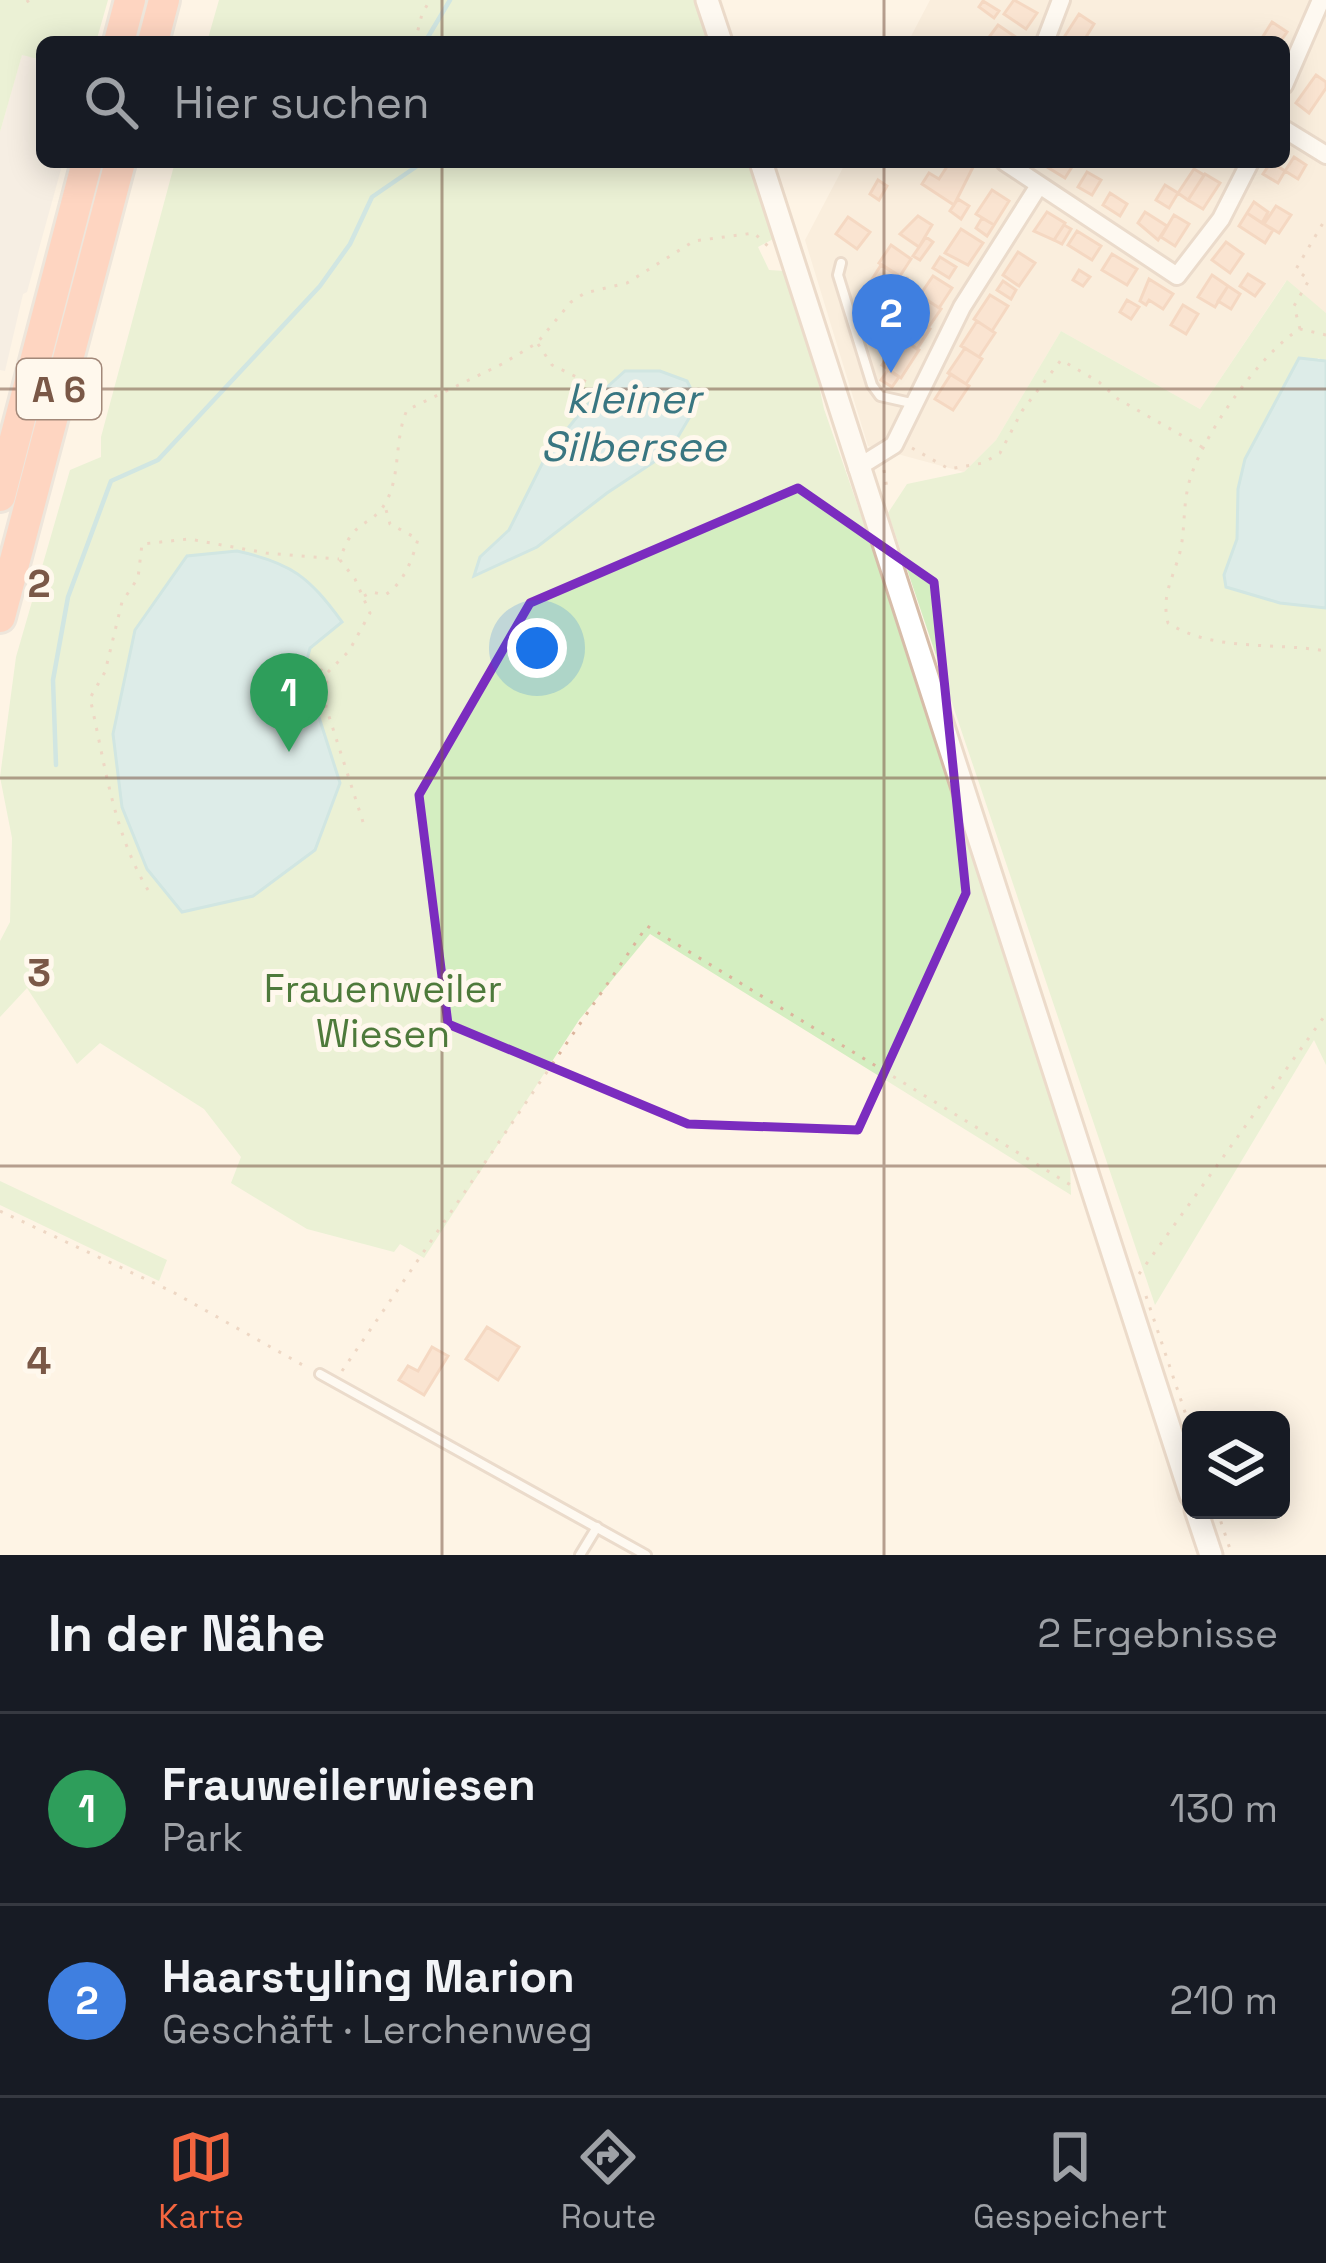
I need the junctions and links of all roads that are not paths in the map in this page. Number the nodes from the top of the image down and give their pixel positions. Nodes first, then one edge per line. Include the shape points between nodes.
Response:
1 (130, 0) edge
2 (164, 0) edge
3 (707, 0) edge
4 (1061, 0) edge
5 (1322, 0) edge
6 (121, 36) edge
7 (154, 36) edge
8 (719, 36) edge
9 (1048, 36) edge
10 (1290, 72) edge
11 (1290, 133) edge
12 (1326, 155) edge
13 (85, 168) edge
14 (118, 168) edge
15 (763, 168) edge
16 (1013, 168) edge
17 (1247, 168) edge
18 (1038, 187) junction
19 (841, 263) dead end
20 (915, 404) junction
21 (856, 468) junction
22 (0, 496) edge
23 (0, 616) edge
24 (320, 1374) road end
25 (1182, 1467) edge
26 (1199, 1519) edge
27 (597, 1527) junction
28 (580, 1555) edge
29 (646, 1555) edge
30 (1210, 1555) edge

1 - 6 highway
2 - 7 highway
3 - 8 main road
4 - 9 street
5 - 10 street
11 - 12 street
13 - 22 highway, A 6
14 - 23 highway, A 6
15 - 21 main road
16 - 18 street
17 - 18 street via 1178,276
18 - 20 street via 962,307
19 - 20 lane via 872,385 880,396
20 - 21 street via 894,445
21 - 25 main road
24 - 27 lane
26 - 30 main road
27 - 28 lane
27 - 29 lane

